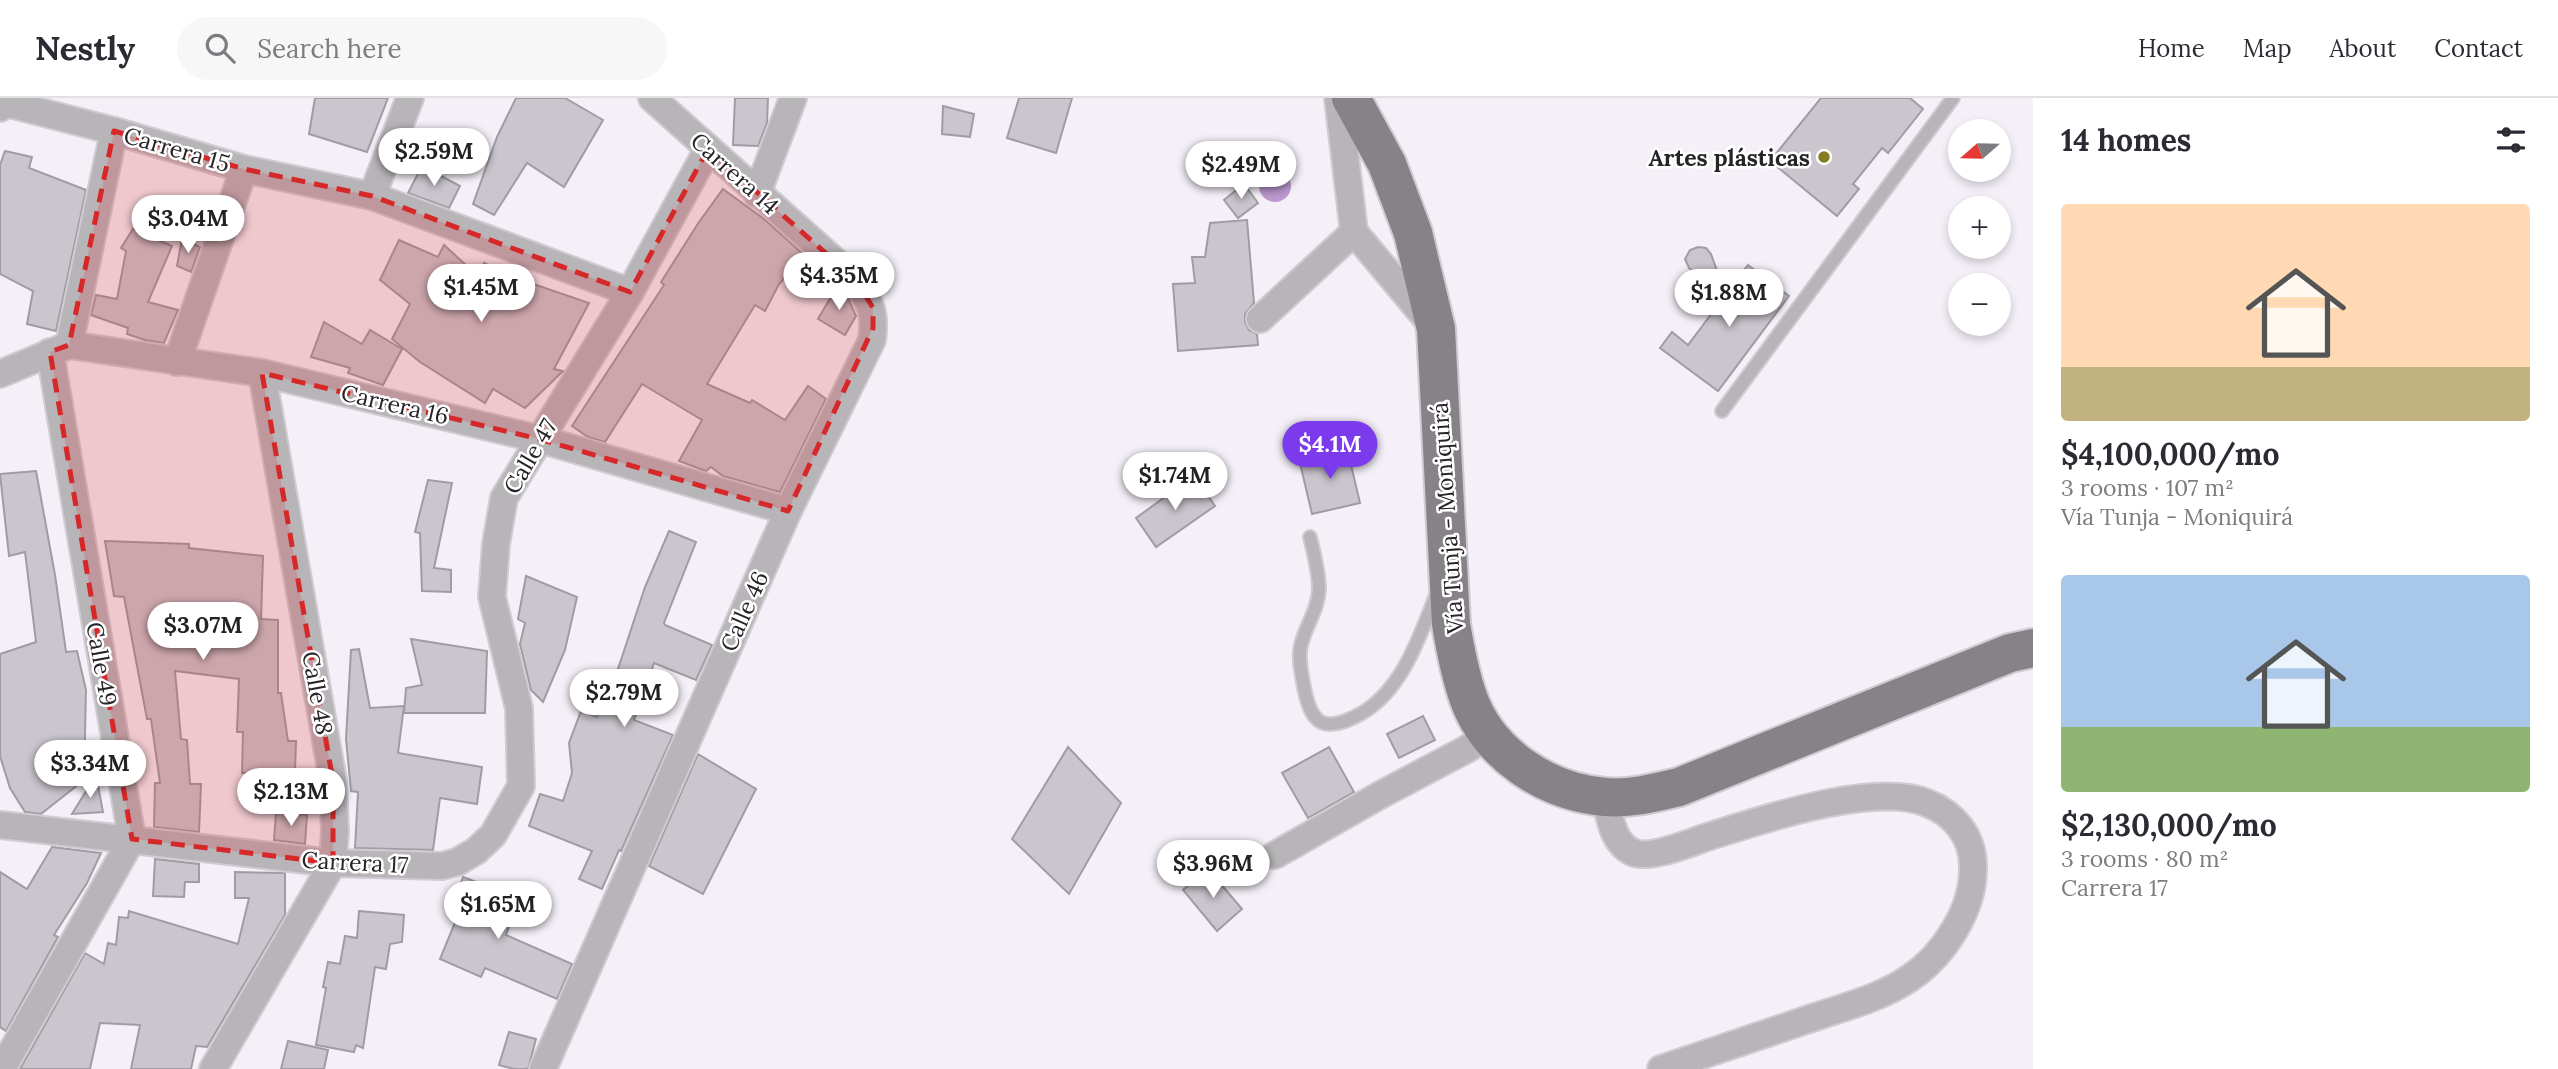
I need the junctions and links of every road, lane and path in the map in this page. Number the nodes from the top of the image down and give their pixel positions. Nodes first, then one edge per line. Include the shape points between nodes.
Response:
1 (410, 98) edge
2 (652, 98) edge
3 (793, 98) edge
4 (1339, 98) edge
5 (1351, 98) edge
6 (1953, 98) edge
7 (1, 105) edge
8 (114, 131) junction
9 (708, 149) junction
10 (244, 169) junction
11 (757, 194) junction
12 (372, 196) junction
13 (1354, 232) junction
14 (630, 292) junction
15 (873, 308) joint
16 (1260, 319) dead end
17 (1436, 329) junction
18 (59, 348) junction
19 (177, 362) junction
20 (262, 373) junction
21 (0, 374) edge
22 (1722, 411) dead end
23 (540, 439) junction
24 (788, 511) junction
25 (1310, 537) dead end
26 (1448, 564) junction
27 (2033, 648) edge
28 (1489, 735) junction
29 (1605, 797) junction
30 (0, 824) edge
31 (493, 835) joint
32 (132, 839) junction
33 (1275, 855) dead end
34 (333, 863) junction
35 (2, 1069) edge
36 (213, 1069) edge
37 (543, 1069) edge
38 (1661, 1069) edge

1 - 12 street
2 - 9 street, Carrera 14
3 - 11 street
4 - 13 street
5 - 17 main road, Vía Tunja - Moniquirá via 1387,163 1413,233
6 - 22 lane
7 - 8 street, Carrera 15
8 - 10 street, Carrera 15
8 - 18 street, Calle 49
9 - 11 street, Carrera 14
9 - 14 street, Calle 47
10 - 12 street, Carrera 15
10 - 19 street
11 - 15 street, Carrera 14 via 856,280
12 - 14 street, Carrera 15
13 - 16 street
13 - 17 street
14 - 23 street, Calle 47
15 - 24 street, Calle 46 via 872,340
17 - 26 main road, Vía Tunja - Moniquirá
18 - 19 street, Carrera 16
18 - 21 street
18 - 32 street, Calle 49
19 - 20 street, Carrera 16
20 - 23 street, Carrera 16
20 - 34 street, Calle 48 via 333,781
23 - 24 street, Carrera 16
23 - 31 street, Calle 47 via 504,498 496,544 492,597 519,708 521,786
24 - 37 street, Calle 46
25 - 26 lane via 1319,590 1300,647 1301,672 1309,710 1330,726 1368,709 1403,669
26 - 28 main road, Vía Tunja - Moniquirá via 1457,657 1469,699
27 - 29 main road, Vía Tunja - Moniquirá via 1997,658 1679,787 1639,796
28 - 29 main road, Vía Tunja - Moniquirá via 1513,760 1544,780 1570,791
28 - 33 street
29 - 38 street via 1613,831 1634,853 1674,848 1774,816 1868,797 1925,802 1949,814 1972,848 1970,900 1930,962 1908,979 1863,1001
30 - 32 street, Carrera 17
31 - 34 street, Carrera 17 via 457,862 442,866
32 - 34 street, Carrera 17
32 - 35 street
34 - 36 street, Calle 48

